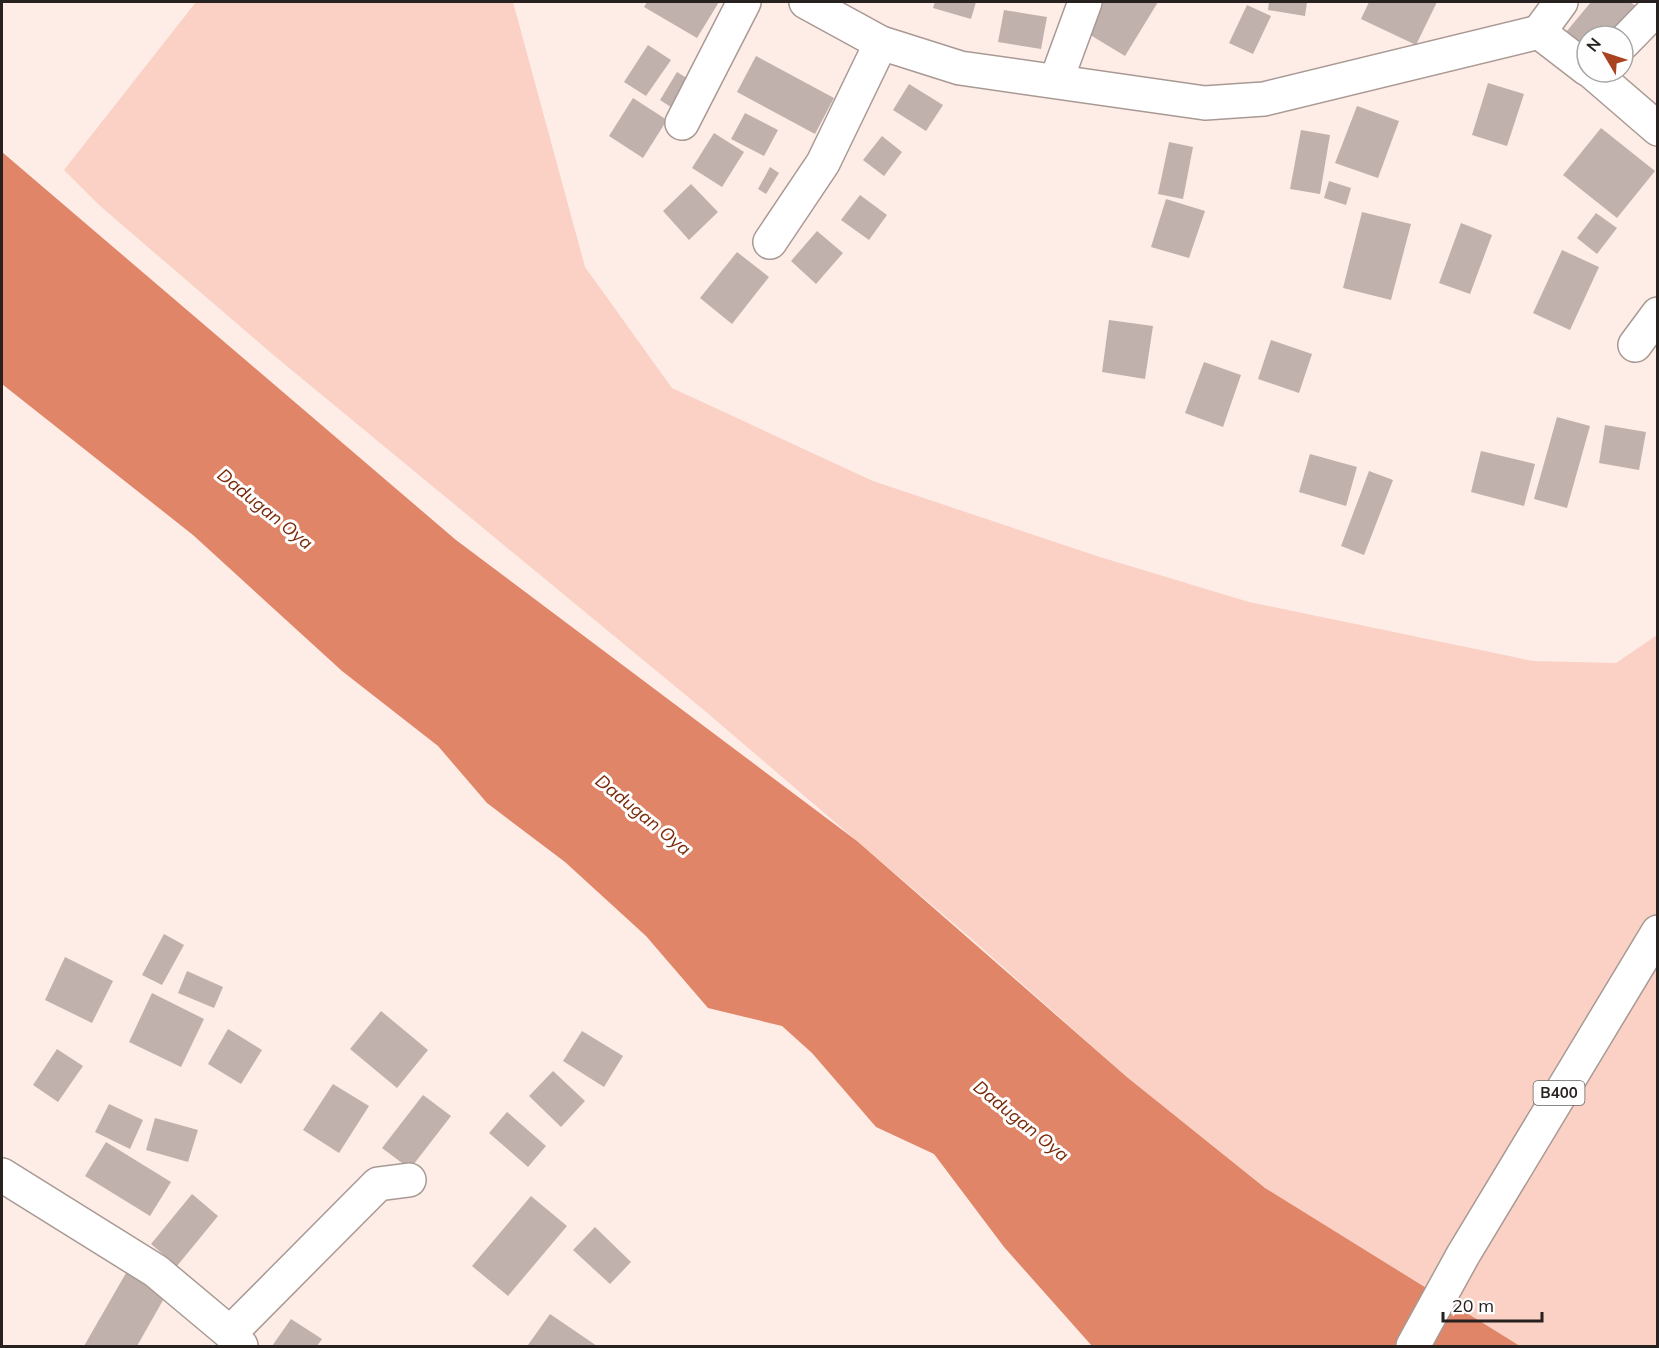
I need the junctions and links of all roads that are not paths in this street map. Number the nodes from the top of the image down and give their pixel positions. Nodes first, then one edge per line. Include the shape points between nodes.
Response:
1 (744, 2) edge
2 (806, 2) edge
3 (1085, 2) edge
4 (1561, 2) edge
5 (1658, 7) edge
6 (1635, 31) edge
7 (1539, 32) junction
8 (881, 43) junction
9 (1575, 59) edge
10 (1056, 81) junction
11 (1607, 84) edge
12 (682, 123) dead end
13 (1658, 129) edge
14 (770, 242) dead end
15 (1658, 314) edge
16 (1635, 345) dead end
17 (1658, 932) edge
18 (2, 1175) edge
19 (409, 1180) dead end
20 (235, 1340) edge
21 (1413, 1347) edge

1 - 12 street
2 - 8 street
3 - 10 street
4 - 7 street
5 - 6 street
7 - 9 street
7 - 10 street via 1264,99 1205,103
8 - 10 street via 960,68
8 - 14 street via 823,163
11 - 13 street
15 - 16 street
17 - 21 street, B400 via 1463,1255
18 - 20 street via 156,1271
19 - 20 street via 378,1184

